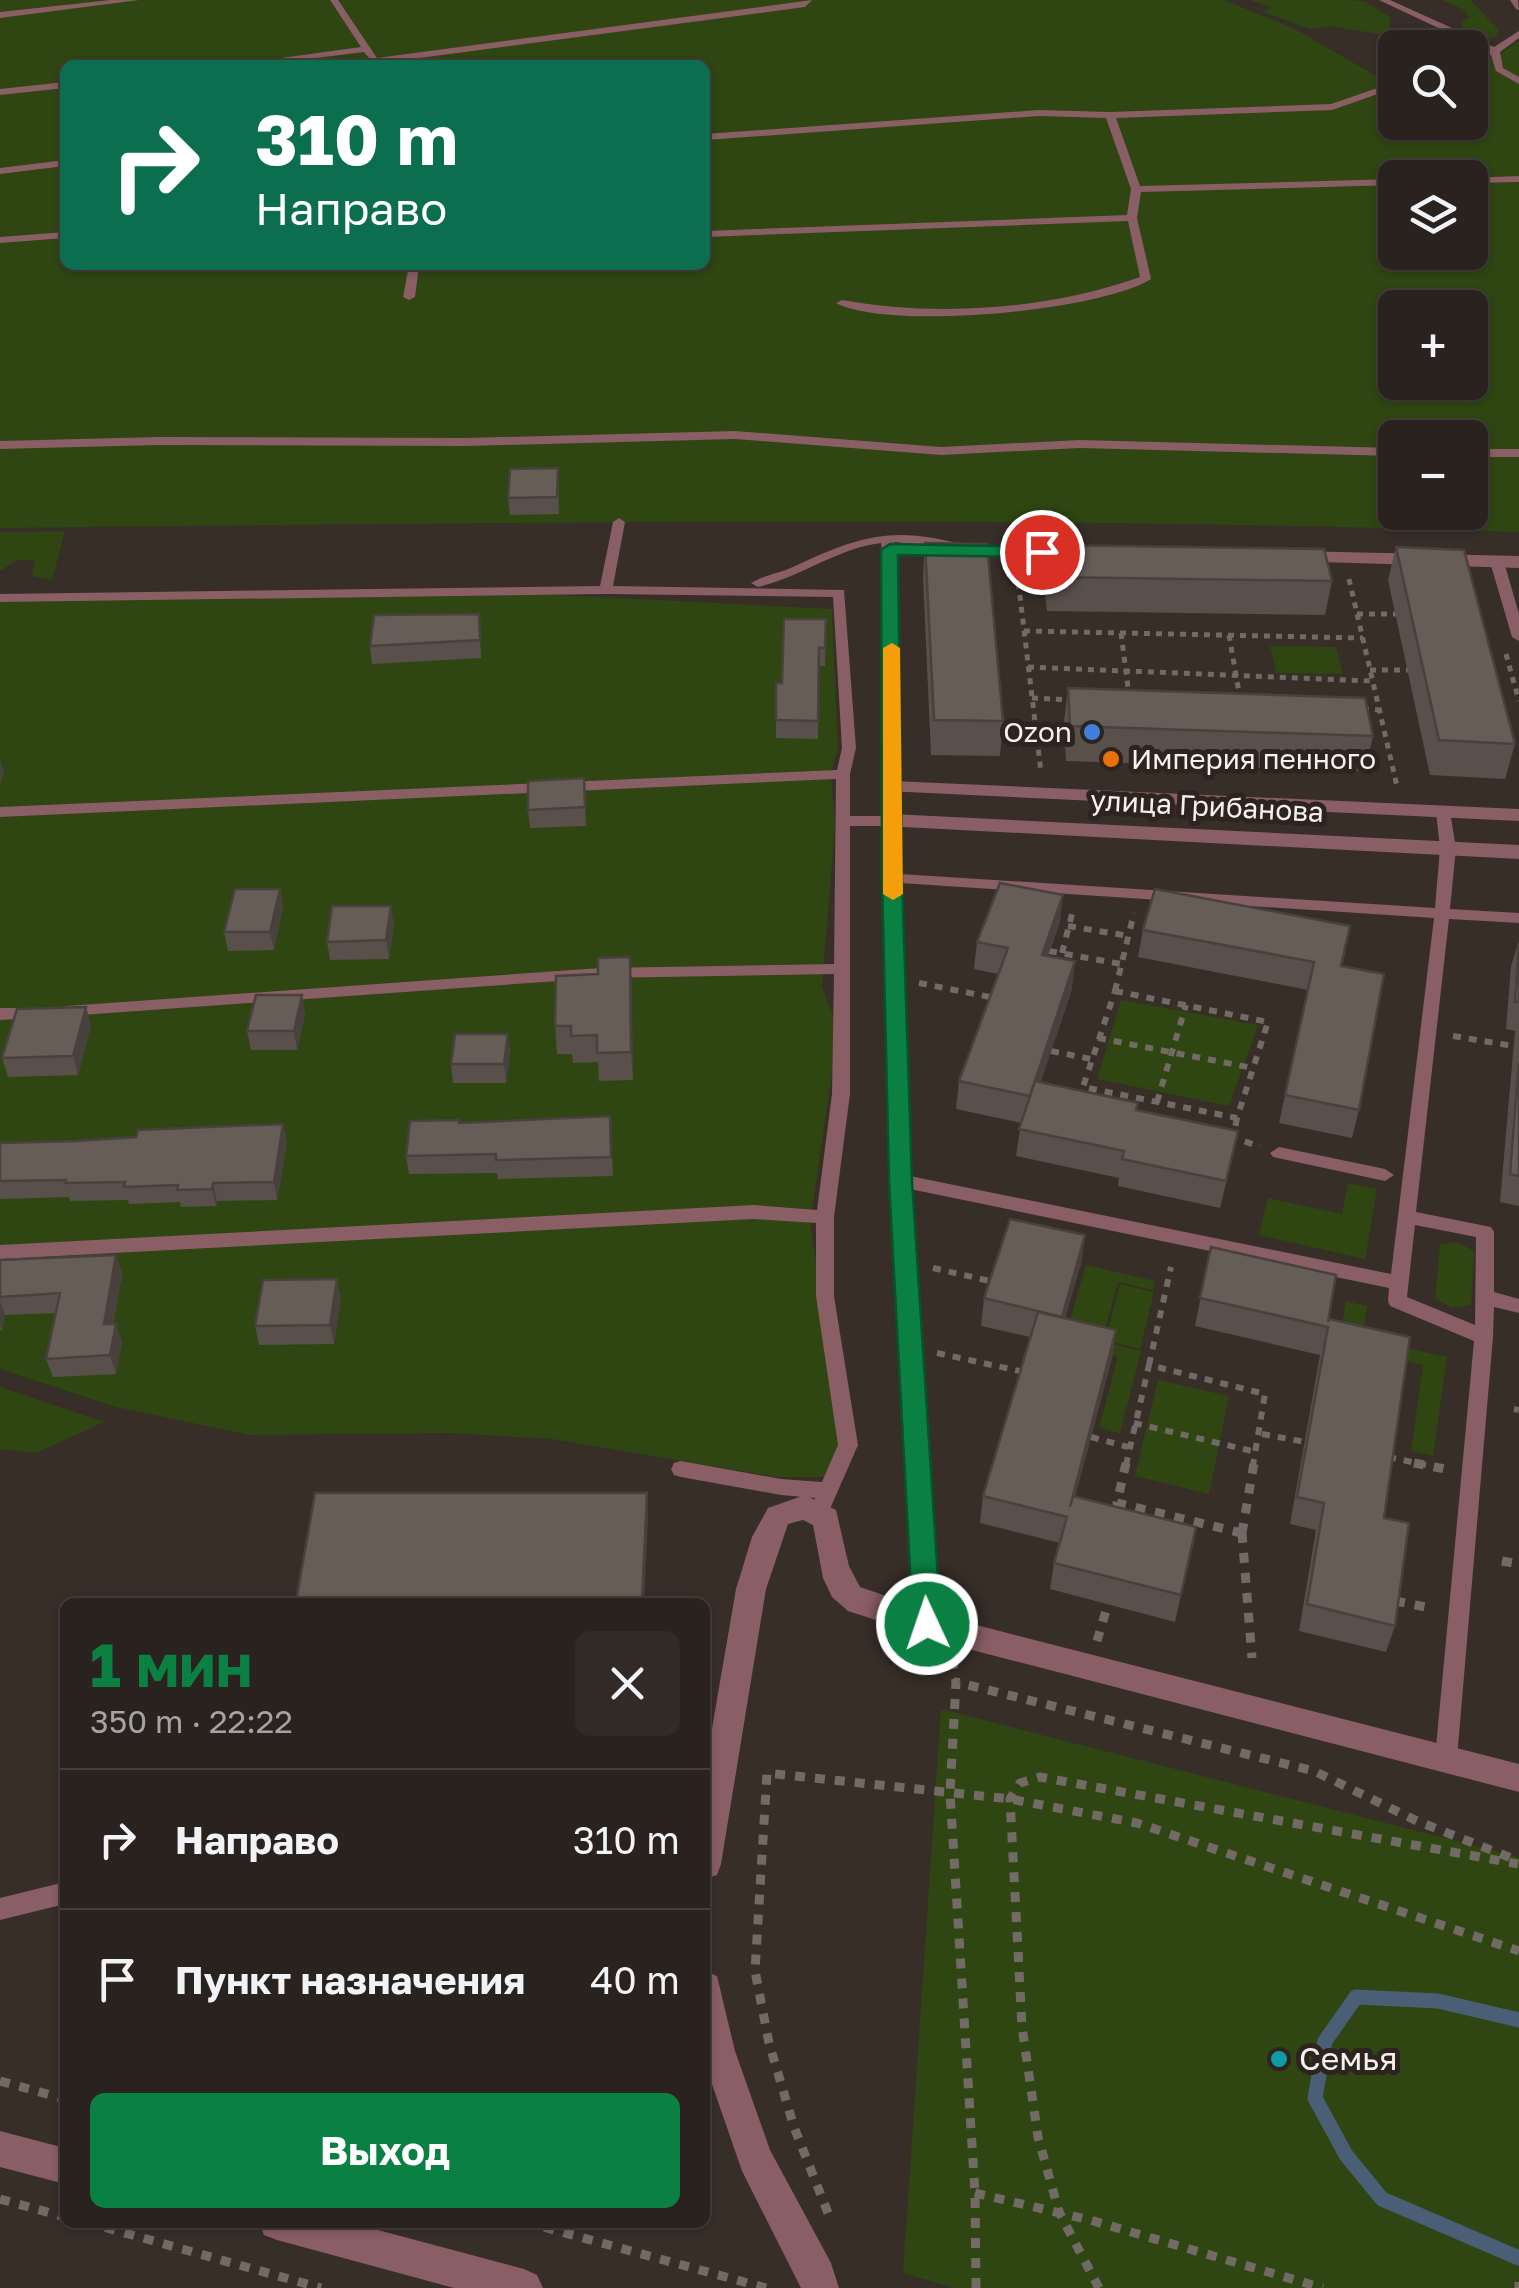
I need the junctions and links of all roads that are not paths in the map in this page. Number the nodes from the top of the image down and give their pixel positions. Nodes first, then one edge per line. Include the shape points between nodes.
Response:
1 (135, 0) edge
2 (334, 0) edge
3 (808, 0) edge
4 (1383, 0) edge
5 (1514, 0) edge
6 (1519, 7) edge
7 (0, 15) edge
8 (1519, 34) edge
9 (367, 50) junction
10 (1495, 51) junction
11 (1488, 54) edge
12 (280, 60) edge
13 (373, 60) edge
14 (397, 60) edge
15 (1519, 81) edge
16 (60, 86) edge
17 (1378, 91) edge
18 (0, 92) edge
19 (1110, 115) junction
20 (710, 137) edge
21 (60, 164) edge
22 (0, 172) edge
23 (1519, 179) edge
24 (1488, 180) edge
25 (1378, 182) edge
26 (1136, 189) junction
27 (1132, 218) junction
28 (710, 234) edge
29 (60, 235) edge
30 (0, 240) edge
31 (413, 270) edge
32 (410, 297) dead end
33 (842, 304) dead end
34 (0, 445) edge
35 (1378, 452) edge
36 (1488, 452) edge
37 (1519, 453) edge
38 (620, 522) dead end
39 (888, 544) junction
40 (1104, 553) edge
41 (1281, 557) edge
42 (1497, 562) junction
43 (1519, 562) edge
44 (606, 590) junction
45 (719, 590) junction
46 (0, 598) edge
47 (1519, 637) edge
48 (843, 774) junction
49 (893, 787) junction
50 (0, 812) edge
51 (1442, 812) junction
52 (1519, 815) edge
53 (892, 820) junction
54 (842, 821) junction
55 (1448, 848) junction
56 (1519, 852) edge
57 (892, 878) junction
58 (1442, 913) junction
59 (1519, 918) edge
60 (840, 969) junction
61 (0, 1014) edge
62 (1280, 1153) road end
63 (1385, 1175) dead end
64 (900, 1181) junction
65 (825, 1217) junction
66 (1406, 1217) junction
67 (0, 1252) edge
68 (1399, 1283) junction
69 (1484, 1297) junction
70 (1519, 1306) edge
71 (1484, 1337) junction
72 (680, 1469) dead end
73 (824, 1502) junction
74 (927, 1624) junction
75 (1446, 1758) junction
76 (1519, 1778) edge
77 (710, 1834) edge
78 (60, 1894) edge
79 (0, 1908) edge
80 (710, 2012) edge
81 (0, 2149) edge
82 (60, 2165) edge
83 (300, 2228) edge
84 (524, 2288) edge
85 (820, 2288) edge

1 - 7 lane
2 - 9 lane
3 - 14 lane
4 - 10 lane
5 - 6 lane
8 - 10 lane
9 - 12 lane
9 - 13 lane
10 - 11 lane
10 - 15 lane via 1499,69
16 - 18 lane
17 - 19 lane via 1332,107
19 - 20 lane via 1039,113
19 - 26 lane
21 - 22 lane
23 - 24 lane
25 - 26 lane
26 - 27 lane
27 - 28 lane
27 - 33 lane via 1146,279 1118,292 952,312 906,314
29 - 30 lane
31 - 32 lane
34 - 35 lane via 735,435 941,451 1080,444
36 - 37 lane
38 - 44 lane
39 - 40 street
39 - 45 lane via 842,548 780,578
39 - 49 lane
41 - 42 street
42 - 43 street
42 - 47 lane
44 - 45 lane
44 - 46 lane
45 - 48 lane via 839,593 849,748
48 - 50 lane
48 - 54 lane
49 - 51 street, улица Грибанова
49 - 53 lane
51 - 52 street, улица Грибанова
51 - 55 lane
53 - 54 lane
53 - 55 street, улица Грибанова
53 - 57 lane
54 - 60 lane
55 - 56 street, улица Грибанова
55 - 58 lane
57 - 58 lane
57 - 64 lane
58 - 59 lane
58 - 66 lane
60 - 61 lane via 600,973
60 - 65 lane via 841,1094
62 - 63 lane
64 - 68 lane
64 - 74 lane
65 - 67 lane via 754,1212
65 - 73 lane via 825,1296 848,1446
66 - 68 lane
66 - 69 lane via 1485,1232
68 - 71 lane via 1398,1301
69 - 70 lane
69 - 71 lane
71 - 75 lane
72 - 73 lane
73 - 74 street via 838,1582 850,1598
73 - 77 street via 778,1516 766,1538 751,1589
74 - 75 street
75 - 76 street
78 - 79 lane
80 - 85 street via 754,2158
81 - 82 street
83 - 84 street

